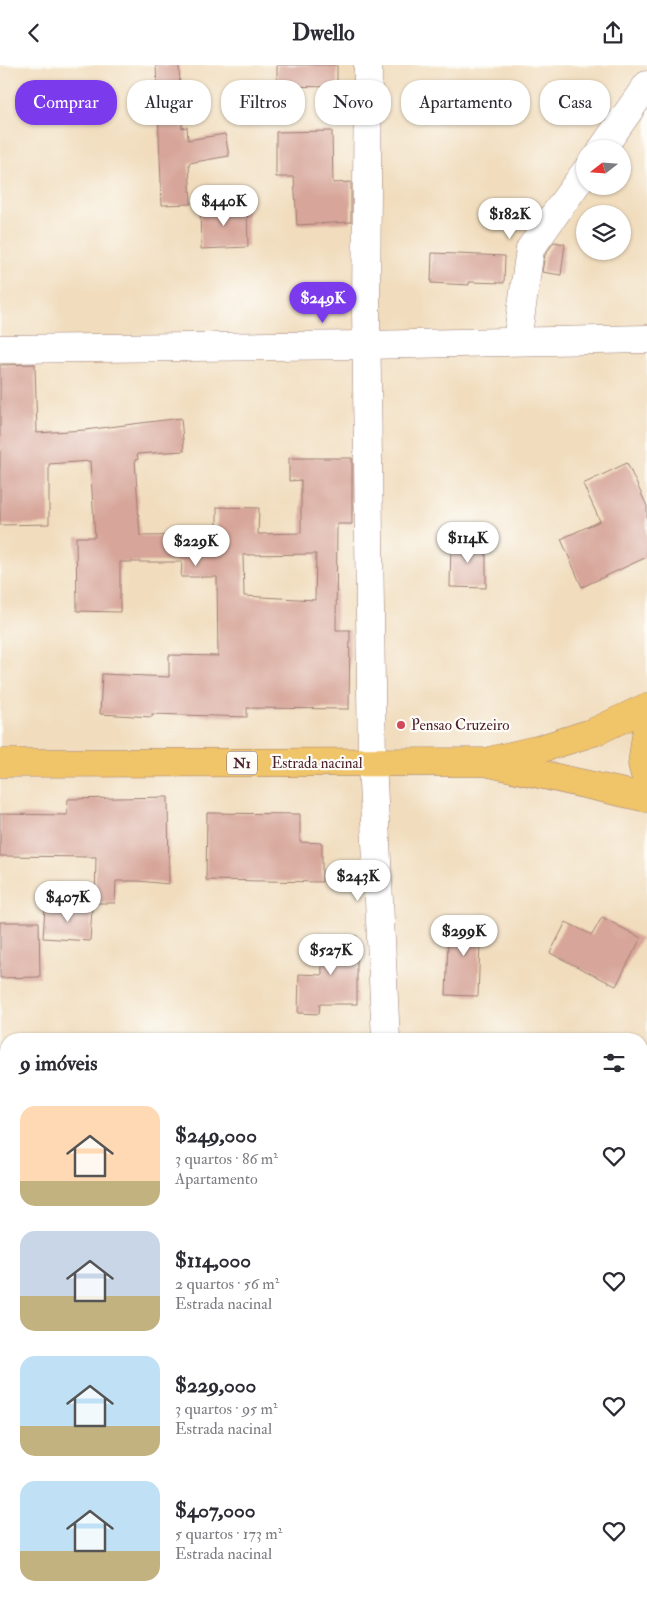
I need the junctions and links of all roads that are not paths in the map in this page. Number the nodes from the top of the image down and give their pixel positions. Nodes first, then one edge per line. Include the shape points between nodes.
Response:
1 (368, 65) edge
2 (647, 85) edge
3 (608, 140) edge
4 (576, 185) edge
5 (647, 339) edge
6 (517, 341) junction
7 (366, 345) junction
8 (0, 349) edge
9 (647, 707) edge
10 (647, 728) edge
11 (485, 762) junction
12 (0, 763) edge
13 (372, 763) junction
14 (647, 783) edge
15 (647, 798) edge
16 (386, 1033) edge

1 - 7 street
2 - 3 street
4 - 6 street via 530,249
5 - 6 street
6 - 7 street
7 - 8 street
7 - 13 street
9 - 11 highway, N1 via 594,732
10 - 14 highway via 642,764
11 - 13 highway, Estrada nacinal / N1
11 - 15 highway, N1
12 - 13 highway, Estrada nacinal / N1
13 - 16 street

